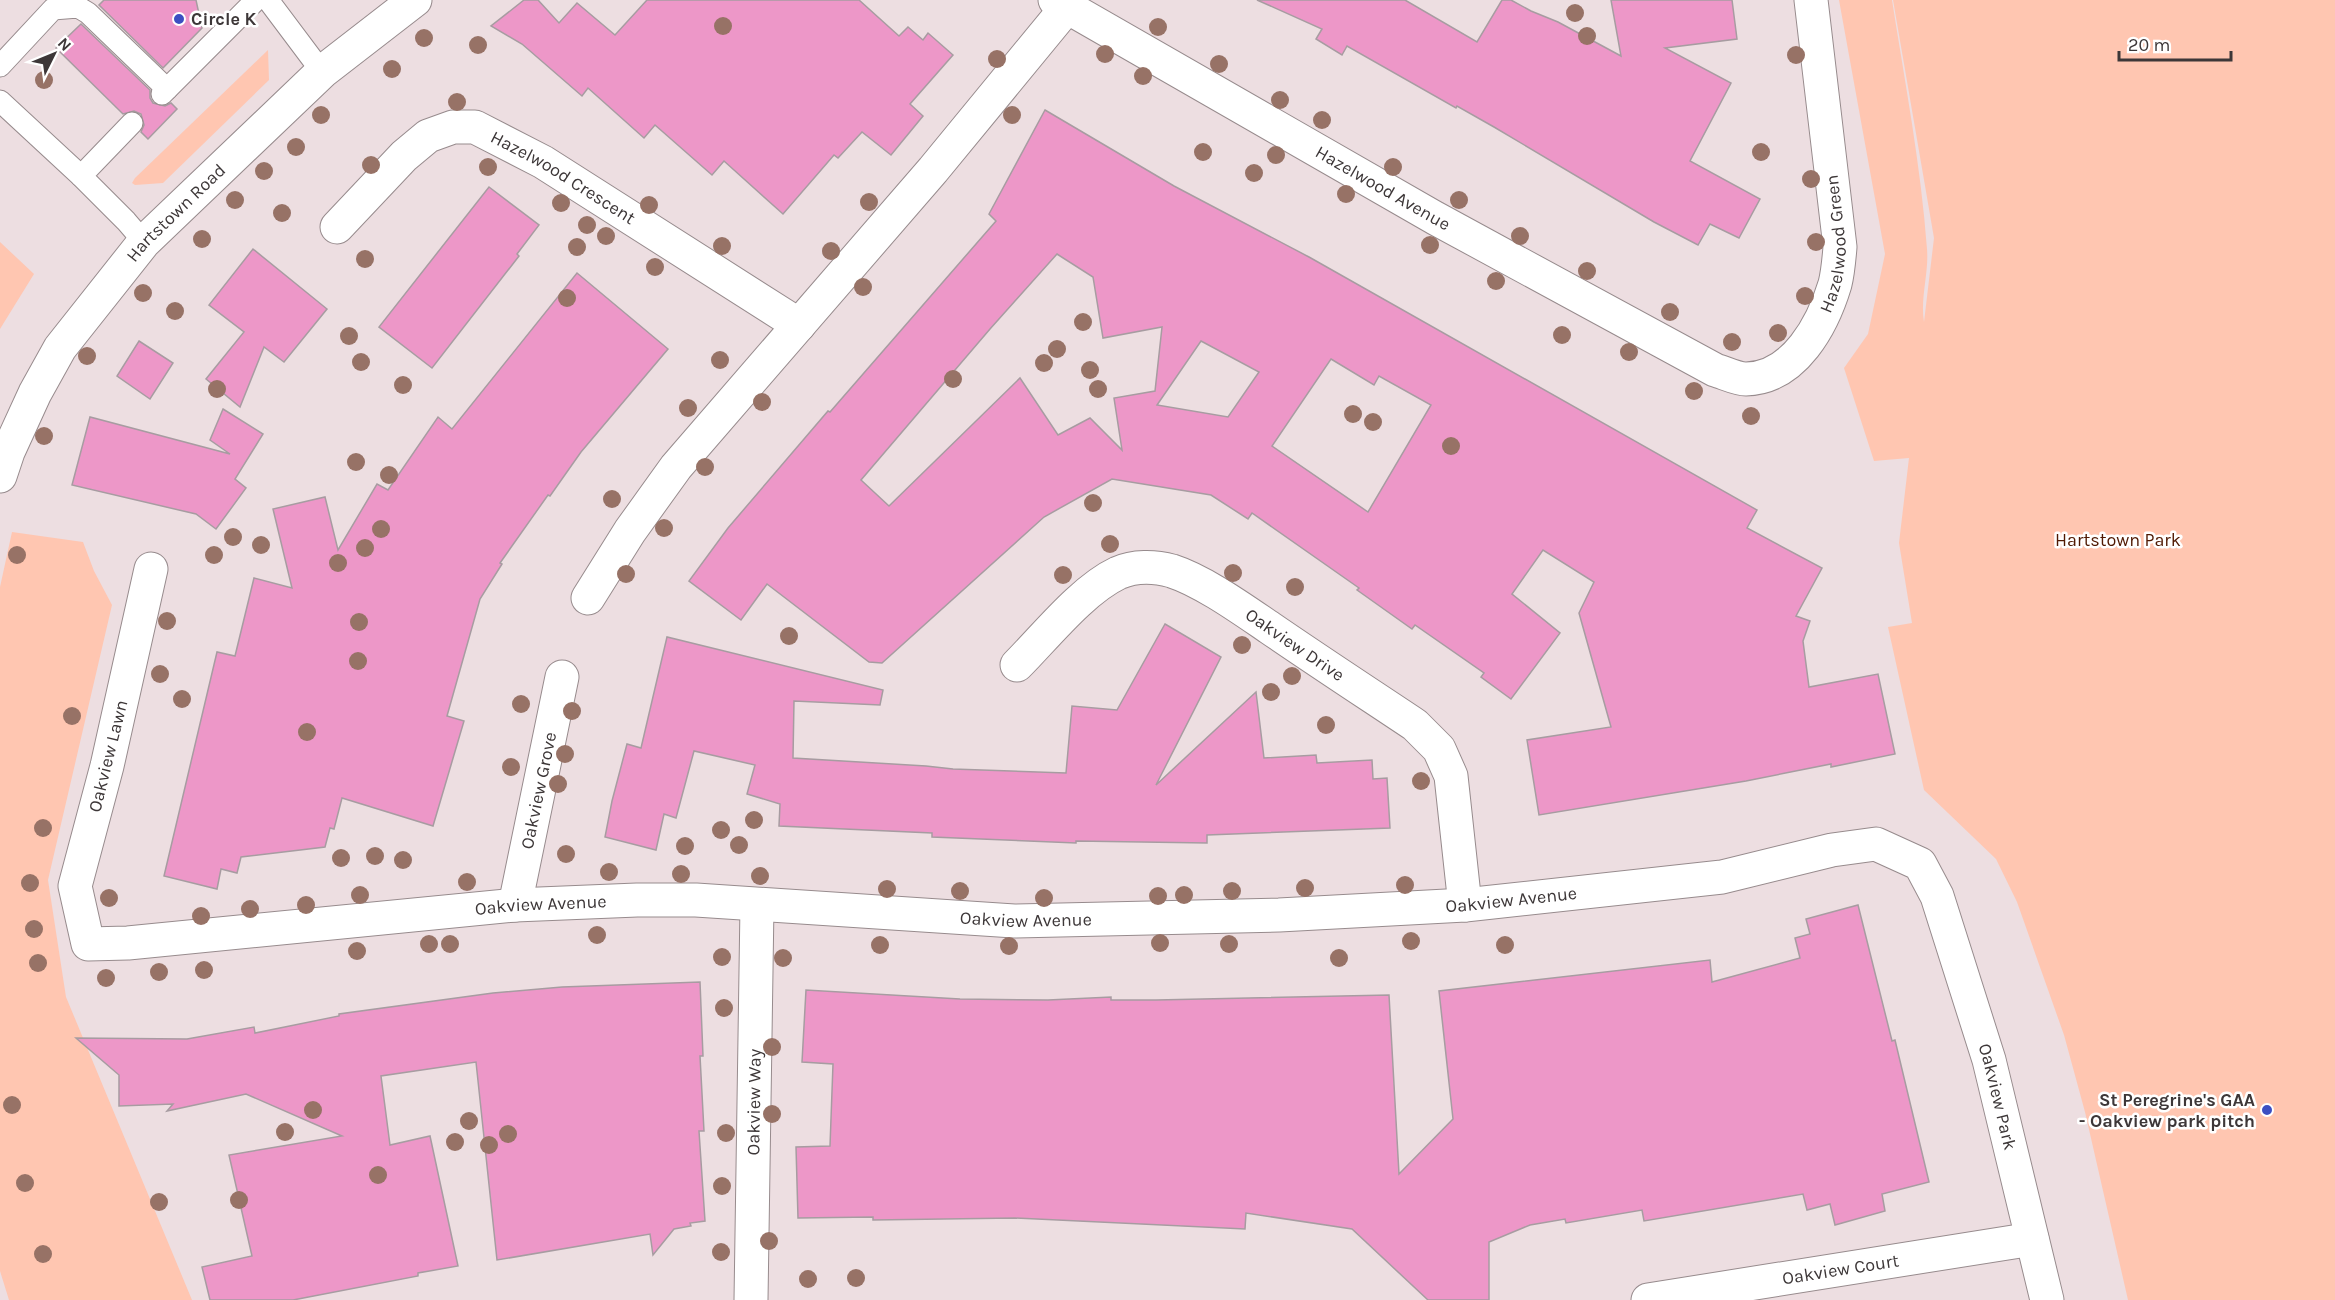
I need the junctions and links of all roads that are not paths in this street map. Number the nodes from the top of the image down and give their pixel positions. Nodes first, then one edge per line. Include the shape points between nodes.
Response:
1 (256, 0) edge
2 (268, 0) edge
3 (415, 0) edge
4 (1811, 0) edge
5 (1061, 4) edge
6 (0, 66) edge
7 (322, 72) junction
8 (0, 101) edge
9 (132, 123) dead end
10 (81, 176) junction
11 (338, 227) dead end
12 (144, 242) junction
13 (799, 325) junction
14 (1715, 370) joint
15 (3, 459) edge
16 (151, 569) dead end
17 (588, 598) dead end
18 (1017, 665) dead end
19 (562, 677) dead end
20 (1937, 896) joint
21 (515, 905) junction
22 (757, 905) junction
23 (1465, 905) junction
24 (88, 944) joint
25 (2032, 1239) junction
26 (750, 1300) edge
27 (1648, 1300) edge
28 (2047, 1300) edge

1 - 6 lane via 164,92 78,7 53,9
2 - 7 lane
3 - 7 street, Hartstown Road
4 - 14 street, Hazelwood Green via 1840,247 1835,283 1805,345 1787,365 1765,376 1745,379
5 - 13 street via 933,170
5 - 14 street, Hazelwood Avenue via 1435,218
7 - 12 street, Hartstown Road
8 - 10 lane
9 - 10 lane
10 - 12 lane
11 - 13 street, Hazelwood Crescent via 404,156 428,136 453,127 475,127 543,162
12 - 15 street, Hartstown Road via 60,348
13 - 17 street via 676,467
16 - 24 street, Oakview Lawn via 107,766 75,886
18 - 23 street, Oakview Drive via 1080,600 1118,573 1133,568 1160,568 1186,577 1229,601 1415,725 1439,749 1451,776
19 - 21 street, Oakview Grove
20 - 23 street, Oakview Avenue via 1920,864 1876,844 1832,850 1722,877
20 - 25 street, Oakview Park via 1989,1060
21 - 22 street, Oakview Avenue via 637,900
21 - 24 street, Oakview Avenue
22 - 23 street, Oakview Avenue via 1014,921 1279,915
22 - 26 street, Oakview Way
25 - 27 street, Oakview Court
25 - 28 street, Oakview Park

